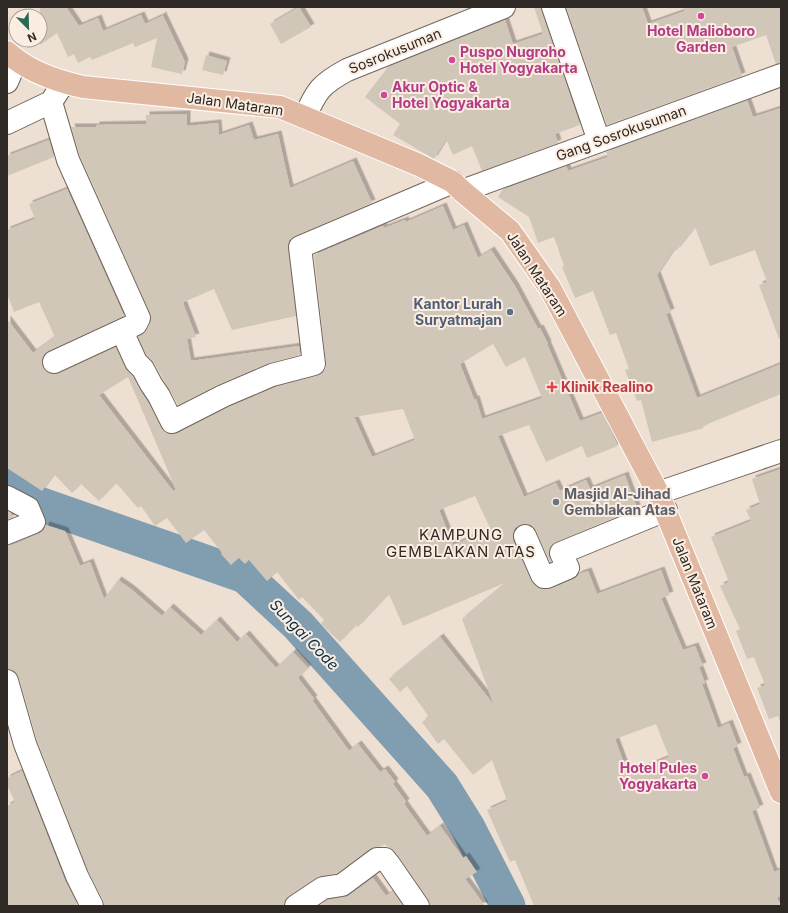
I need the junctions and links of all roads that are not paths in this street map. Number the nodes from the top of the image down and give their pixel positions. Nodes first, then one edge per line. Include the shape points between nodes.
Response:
1 (504, 7) edge
2 (553, 7) edge
3 (12, 56) edge
4 (781, 75) edge
5 (7, 82) edge
6 (64, 83) junction
7 (51, 102) junction
8 (304, 117) junction
9 (7, 123) edge
10 (600, 141) junction
11 (457, 187) junction
12 (122, 330) junction
13 (54, 362) dead end
14 (781, 450) edge
15 (7, 497) edge
16 (662, 502) junction
17 (7, 534) edge
18 (525, 536) dead end
19 (7, 681) edge
20 (15, 736) edge
21 (781, 792) edge
22 (92, 906) edge
23 (296, 906) edge
24 (418, 906) edge

1 - 8 street, Sosrokusuman via 334,77 316,92
2 - 10 street
3 - 5 street
3 - 6 main road, Jalan Mataram via 38,72
4 - 10 street, Gang Sosrokusuman
6 - 7 street
6 - 8 main road, Jalan Mataram via 280,107
7 - 9 street
7 - 12 street via 68,160 139,318 136,324
8 - 11 main road, Jalan Mataram via 419,165
10 - 11 street, Gang Sosrokusuman
11 - 12 street, Gang Sosrokusuman via 300,246 314,364 272,375 172,422 143,369 136,362
11 - 16 main road, Jalan Mataram via 510,230 550,288
12 - 13 street
14 - 16 street
15 - 17 street via 28,508 34,522
16 - 18 street via 561,553 568,568 544,578
16 - 21 main road, Jalan Mataram
19 - 20 street
20 - 22 street via 25,744 77,876
23 - 24 street via 323,888 342,885 379,859 385,859

